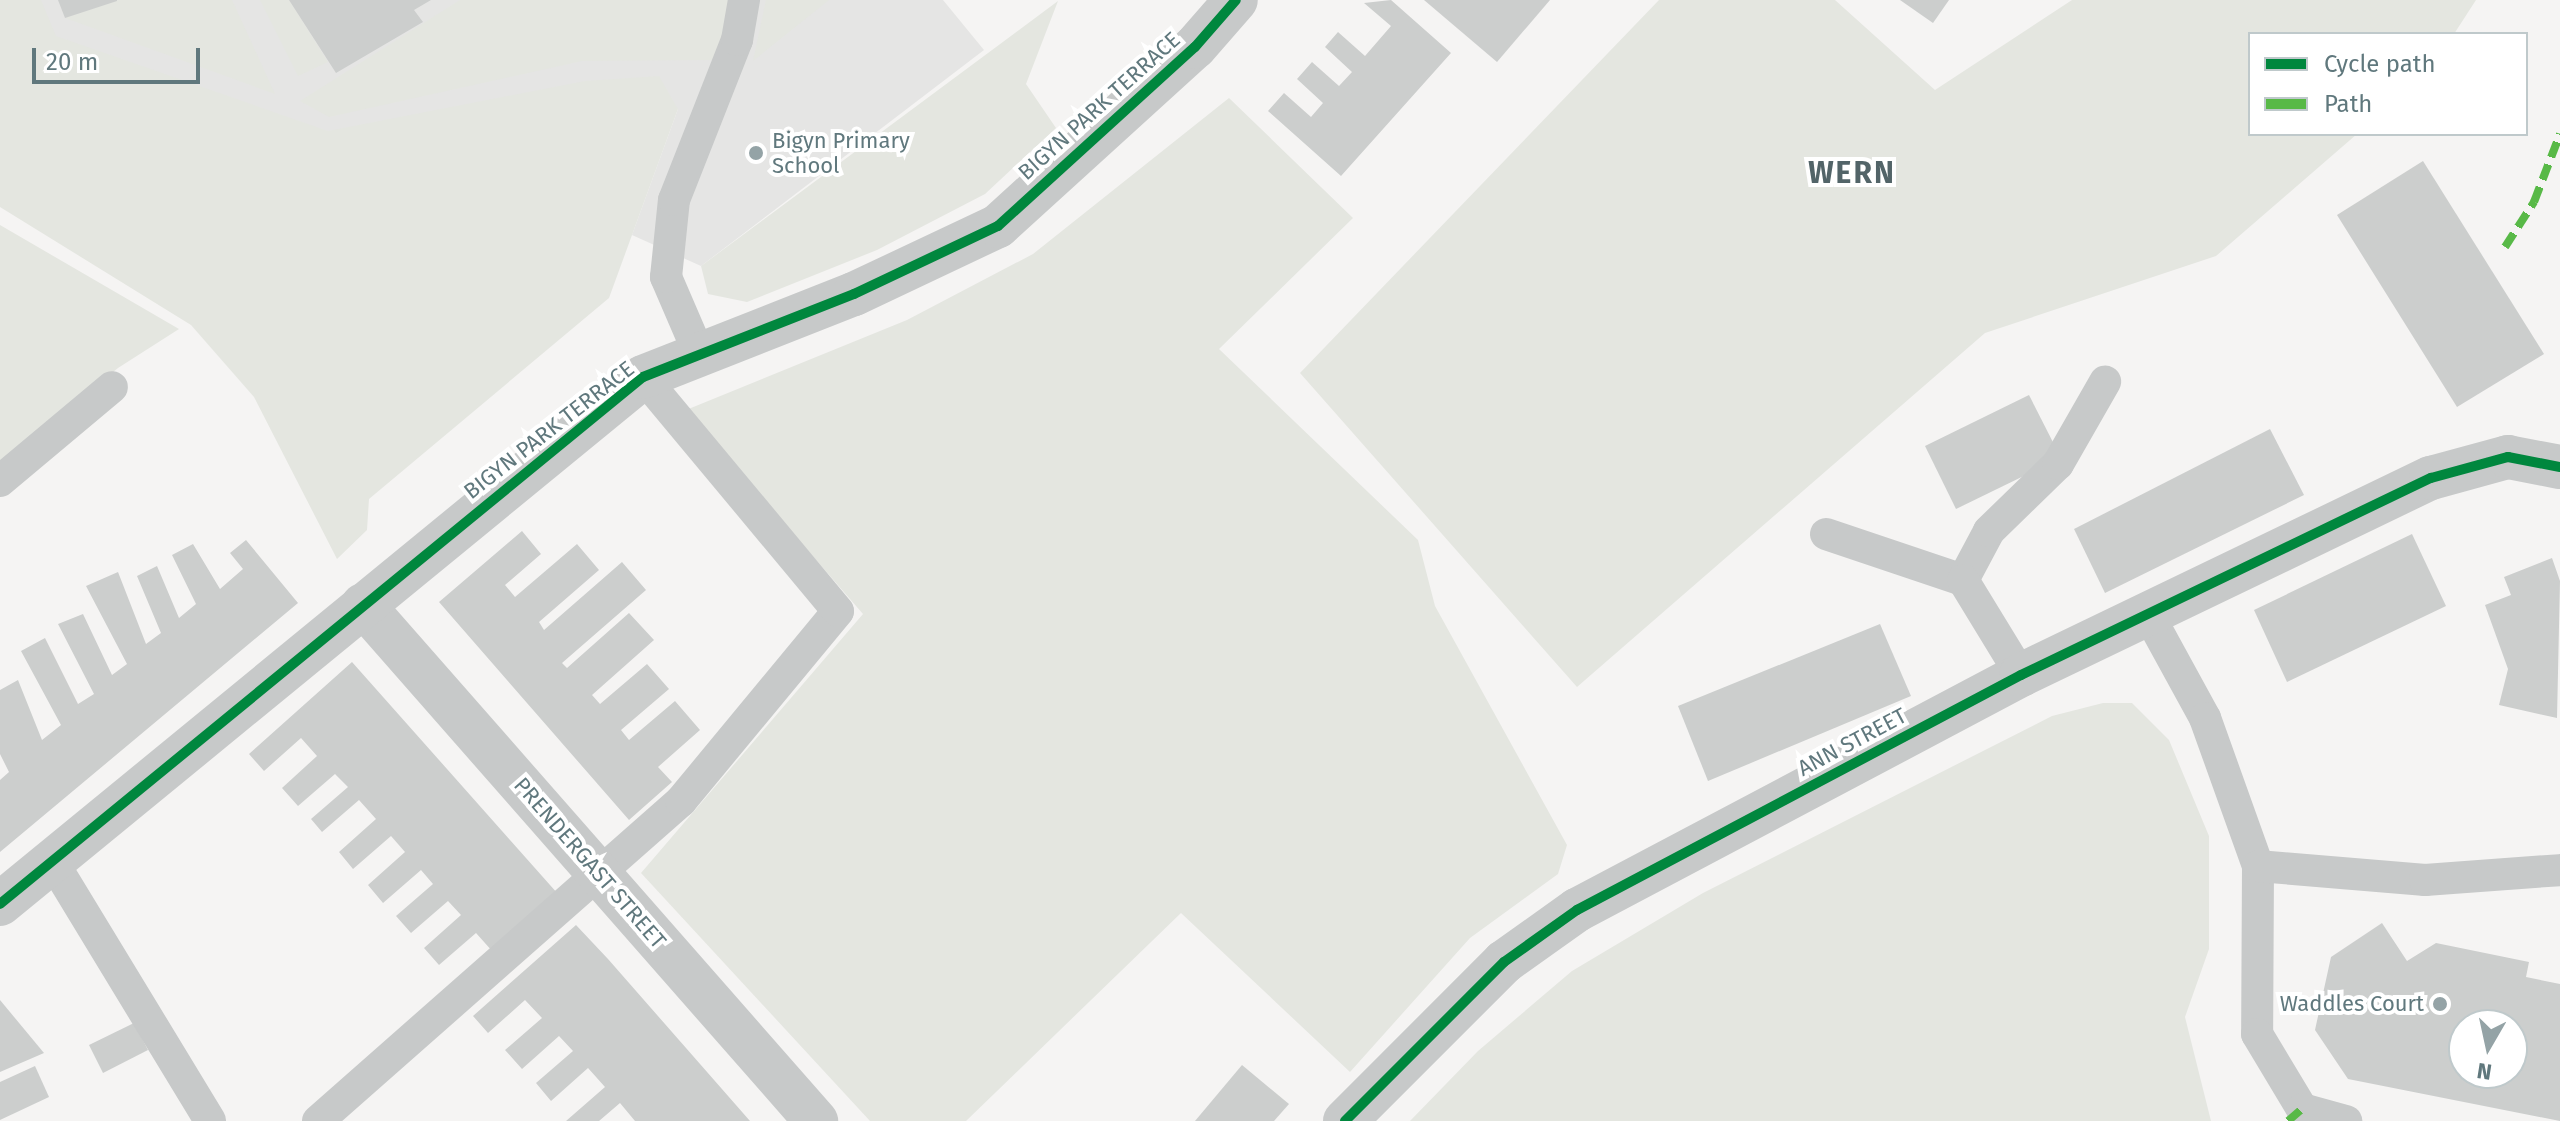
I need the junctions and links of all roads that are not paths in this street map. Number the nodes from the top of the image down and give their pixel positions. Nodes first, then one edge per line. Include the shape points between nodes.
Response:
1 (744, 0) edge
2 (1236, 0) edge
3 (700, 356) junction
4 (643, 377) junction
5 (2105, 382) dead end
6 (112, 387) dead end
7 (2560, 467) edge
8 (0, 481) edge
9 (1826, 534) dead end
10 (1963, 580) junction
11 (363, 605) junction
12 (2147, 612) junction
13 (2021, 675) junction
14 (51, 859) junction
15 (2258, 866) junction
16 (2560, 870) edge
17 (601, 876) junction
18 (0, 904) edge
19 (210, 1121) edge
20 (318, 1121) edge
21 (816, 1121) edge
22 (1345, 1121) edge
23 (2346, 1121) edge

1 - 3 lane via 737,40 674,200 666,277
2 - 3 street, BIGYN PARK TERRACE via 1195,47 998,226
3 - 4 street, BIGYN PARK TERRACE
4 - 11 street, BIGYN PARK TERRACE
4 - 17 lane via 838,611 681,801
5 - 10 lane via 2058,464 1989,531
6 - 8 lane
7 - 12 street, ANN STREET via 2508,457 2431,478
9 - 10 lane
10 - 13 lane
11 - 14 street, BIGYN PARK TERRACE
11 - 17 street, PRENDERGAST STREET
12 - 13 street, ANN STREET
12 - 15 lane via 2205,718
13 - 22 street, ANN STREET via 1577,910 1504,962
14 - 18 street, BIGYN PARK TERRACE
14 - 19 lane
15 - 16 lane via 2425,880
15 - 23 lane via 2257,1034 2302,1109
17 - 20 lane
17 - 21 street, PRENDERGAST STREET

